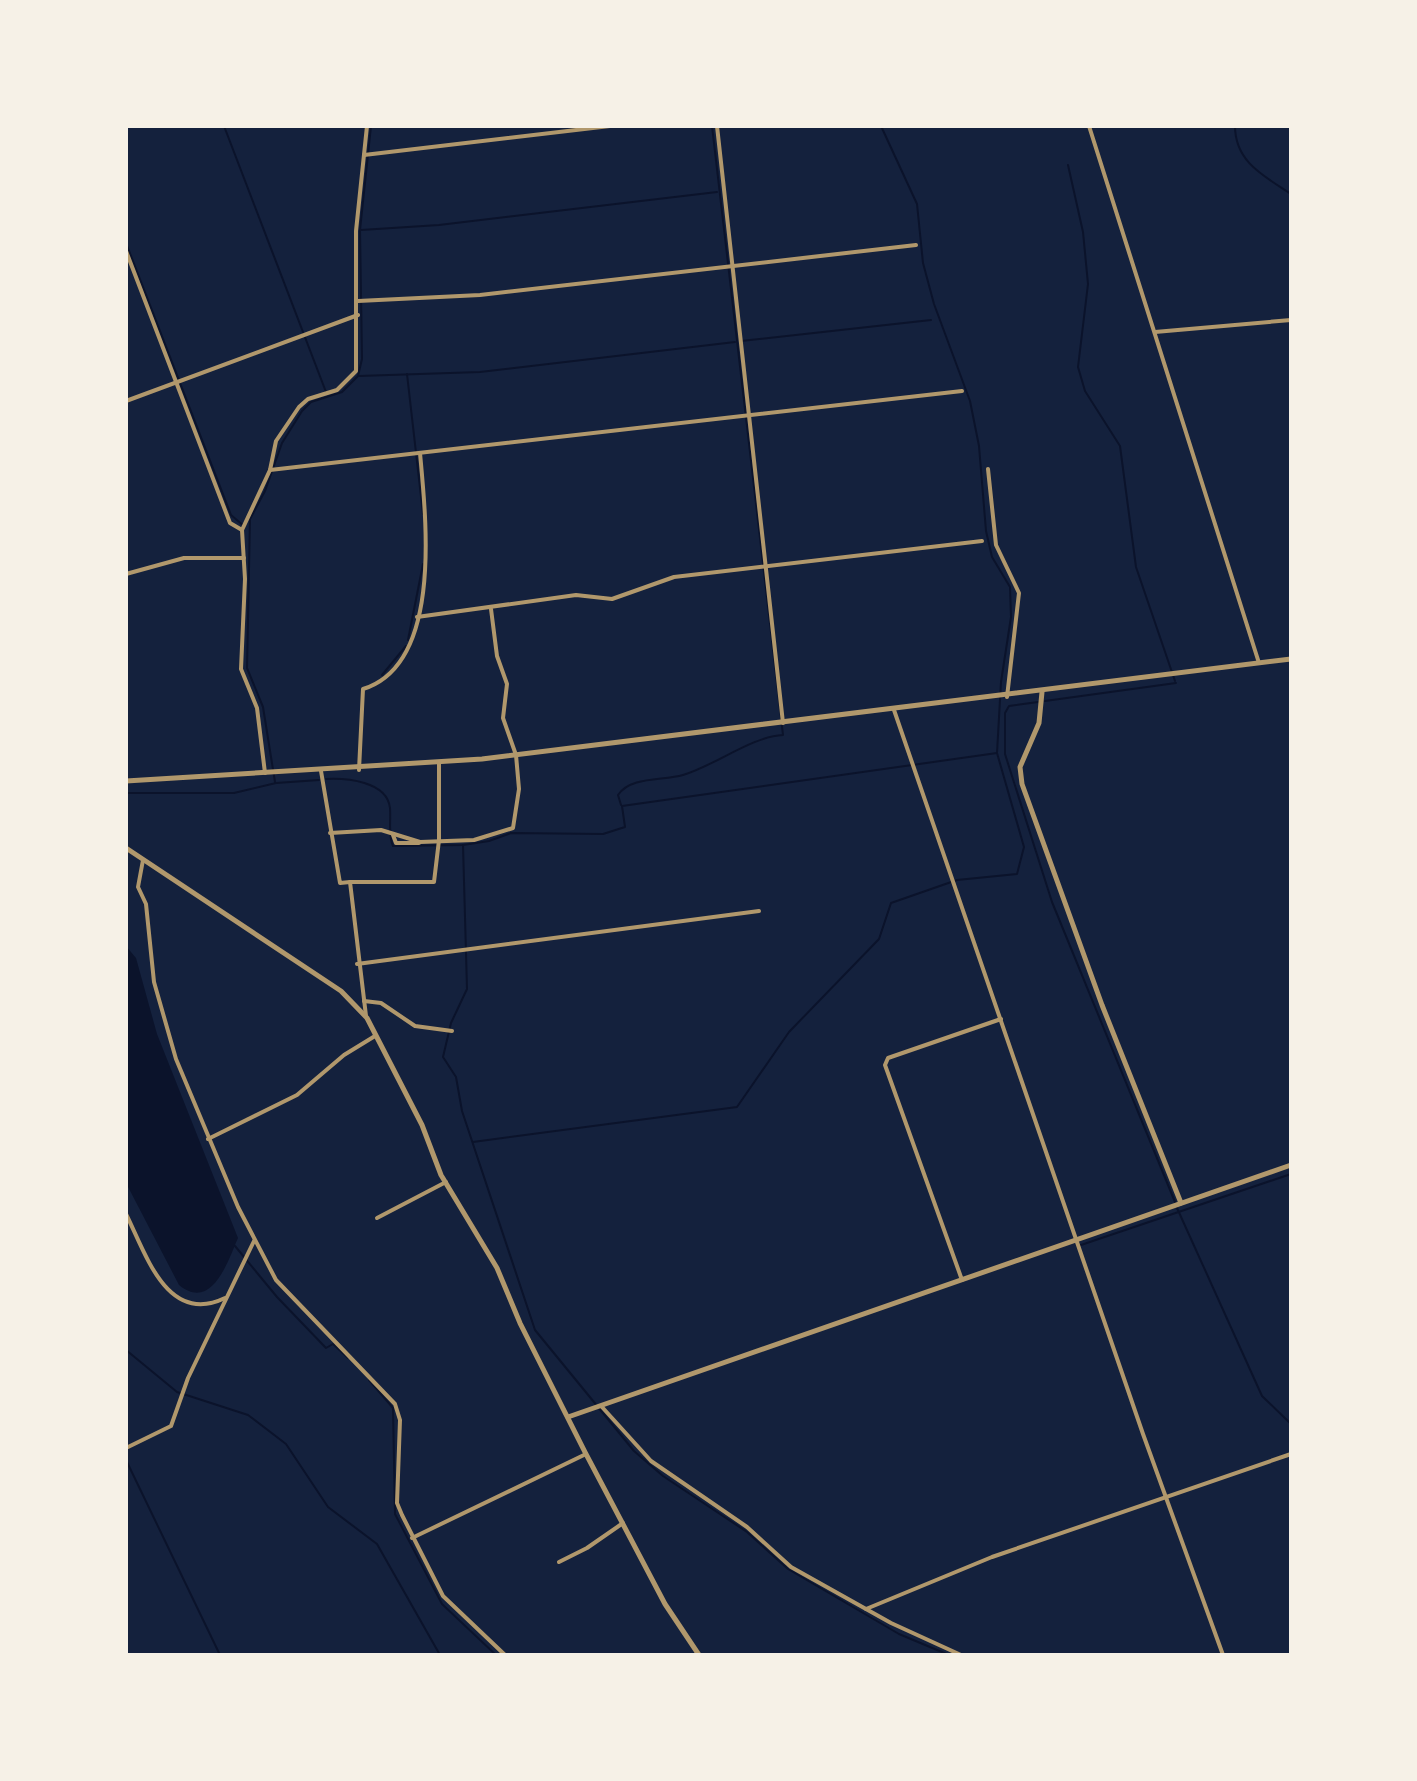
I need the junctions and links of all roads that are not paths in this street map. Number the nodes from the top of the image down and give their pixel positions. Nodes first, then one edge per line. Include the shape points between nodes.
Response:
1 (367, 126) edge
2 (610, 126) edge
3 (717, 126) edge
4 (1089, 126) edge
5 (364, 155) junction
6 (916, 245) dead end
7 (126, 251) edge
8 (734, 266) junction
9 (358, 301) junction
10 (358, 315) junction
11 (1291, 320) edge
12 (1155, 332) junction
13 (175, 382) junction
14 (962, 391) dead end
15 (126, 401) edge
16 (749, 416) junction
17 (420, 453) junction
18 (988, 469) dead end
19 (270, 470) junction
20 (242, 530) junction
21 (982, 541) dead end
22 (244, 558) junction
23 (765, 567) junction
24 (126, 574) edge
25 (491, 609) junction
26 (417, 617) junction
27 (1291, 659) edge
28 (1259, 663) junction
29 (1042, 692) junction
30 (1007, 697) junction
31 (894, 710) junction
32 (783, 723) junction
33 (516, 755) junction
34 (439, 763) junction
35 (359, 770) junction
36 (321, 771) junction
37 (265, 773) junction
38 (126, 781) edge
39 (330, 833) junction
40 (439, 840) junction
41 (126, 848) edge
42 (143, 860) junction
43 (350, 882) junction
44 (759, 911) dead end
45 (357, 964) junction
46 (364, 1001) junction
47 (367, 1018) junction
48 (1001, 1019) junction
49 (452, 1031) dead end
50 (376, 1036) junction
51 (208, 1139) junction
52 (1291, 1165) edge
53 (446, 1182) junction
54 (1181, 1203) junction
55 (126, 1214) edge
56 (377, 1218) dead end
57 (1076, 1240) junction
58 (254, 1241) junction
59 (962, 1280) junction
60 (227, 1296) junction
61 (602, 1407) junction
62 (568, 1417) junction
63 (126, 1448) edge
64 (586, 1454) junction
65 (1291, 1454) edge
66 (1166, 1498) junction
67 (623, 1523) junction
68 (412, 1538) junction
69 (559, 1562) dead end
70 (866, 1609) junction
71 (505, 1655) edge
72 (699, 1655) edge
73 (961, 1655) edge
74 (1223, 1655) edge

1 - 5 street
2 - 5 street
3 - 8 street
4 - 12 street
5 - 9 street via 356,231
6 - 8 street
7 - 13 street
8 - 9 street via 480,295
8 - 16 street
9 - 10 street
10 - 13 street
10 - 19 street via 358,365 352,378 337,390 305,401 276,441
11 - 12 street
12 - 28 street
13 - 15 street
13 - 20 street via 230,523
14 - 16 street
16 - 17 street
16 - 23 street
17 - 19 street
17 - 26 street via 429,543
18 - 30 street via 996,545 1019,593
19 - 20 street
20 - 22 street
21 - 23 street
22 - 24 street via 184,558
22 - 37 street via 241,669 257,708
23 - 25 street via 674,577 612,599 576,595
23 - 32 street
25 - 26 street
25 - 33 street via 507,684 503,718
26 - 35 street via 411,647 380,685 363,689
27 - 28 street
28 - 29 street
29 - 30 street
29 - 54 street via 1039,723 1020,767 1022,784
30 - 31 street
31 - 32 street
31 - 48 street
32 - 33 street
33 - 34 street
33 - 40 street via 519,789 513,828 474,840
34 - 35 street
34 - 40 street
35 - 36 street
36 - 37 street
36 - 39 street
37 - 38 street
39 - 40 street via 381,830 420,842
39 - 43 street via 340,883
40 - 43 street via 434,882
41 - 42 street
42 - 47 street via 341,991
42 - 51 street via 138,887 146,904 149,963 176,1059
43 - 45 street
44 - 45 street
45 - 46 street
46 - 47 street
46 - 49 street via 381,1003 415,1026
47 - 50 street
48 - 57 street
48 - 59 street via 888,1058 885,1065
50 - 51 street via 297,1095
50 - 53 street
51 - 58 street
52 - 54 street
53 - 56 street
53 - 62 street via 497,1268
54 - 57 street
55 - 60 street via 159,1282 190,1303 209,1305
57 - 59 street
57 - 66 street
58 - 60 street
58 - 68 street via 276,1280 395,1404 400,1420 397,1503
59 - 61 street
60 - 63 street via 171,1426
61 - 62 street
61 - 70 street via 651,1461 747,1527 791,1567
62 - 64 street
64 - 67 street
64 - 68 street
65 - 66 street
66 - 70 street via 992,1557
66 - 74 street
67 - 69 street
67 - 72 street via 665,1604
68 - 71 street via 443,1596
70 - 73 street

